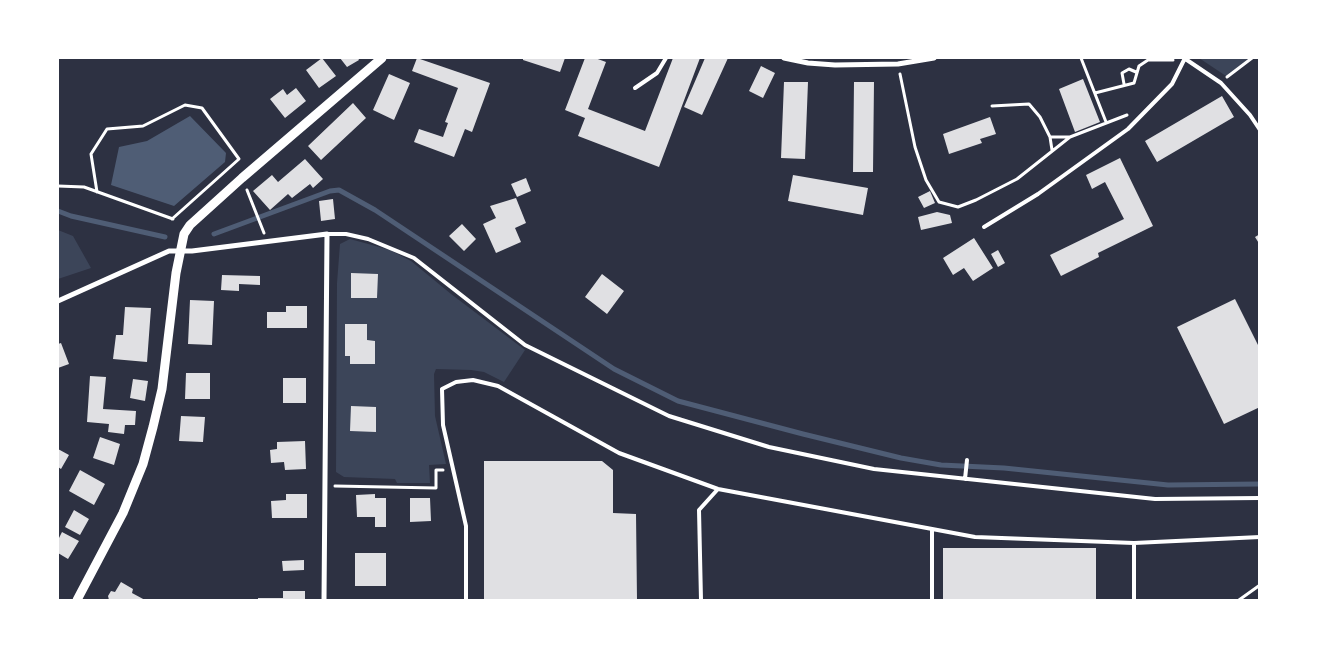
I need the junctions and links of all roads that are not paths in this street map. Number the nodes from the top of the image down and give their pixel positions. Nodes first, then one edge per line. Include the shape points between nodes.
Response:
1 (382, 58) edge
2 (666, 58) edge
3 (784, 58) edge
4 (934, 58) edge
5 (1184, 59) edge
6 (635, 88) dead end
7 (1260, 130) edge
8 (984, 227) dead end
9 (327, 234) junction
10 (180, 251) junction
11 (58, 301) edge
12 (967, 460) dead end
13 (965, 478) junction
14 (718, 489) junction
15 (1260, 498) edge
16 (932, 529) junction
17 (1260, 536) edge
18 (1134, 543) junction
19 (77, 600) edge
20 (324, 600) edge
21 (466, 600) edge
22 (701, 600) edge
23 (932, 600) edge
24 (1134, 600) edge

1 - 10 street via 190,225
2 - 6 lane via 656,73
3 - 4 street via 835,65 898,64
5 - 7 lane via 1221,82
5 - 8 lane via 1172,84 1128,129 1038,194
9 - 10 street
9 - 13 lane via 368,239 414,258 525,346 669,416 769,447 874,469
9 - 20 street
10 - 11 street via 157,256
10 - 19 street via 154,427 124,513
12 - 13 lane
13 - 15 lane via 1155,499
14 - 16 lane
14 - 21 lane via 619,454 498,386 473,380 456,382 442,389 443,425 466,526
14 - 22 lane via 699,510
16 - 18 lane via 976,537
16 - 23 lane
17 - 18 lane
18 - 24 lane

